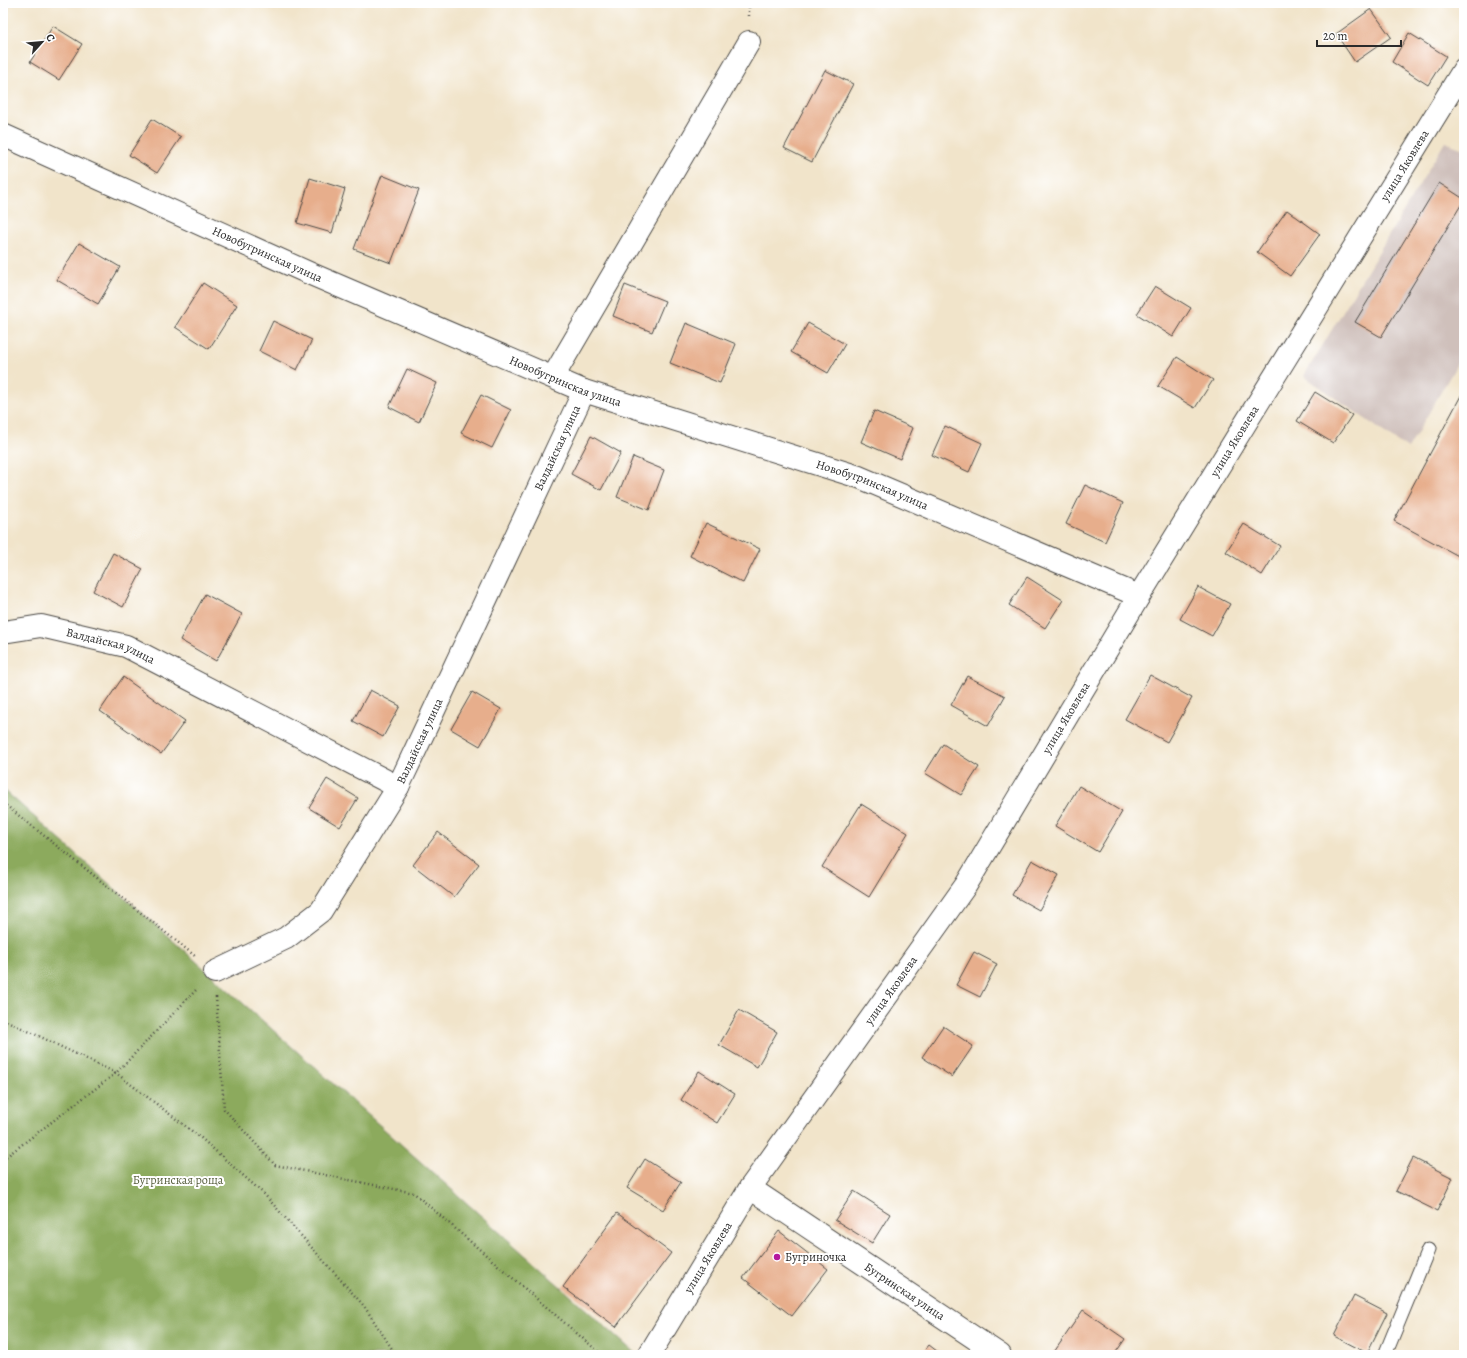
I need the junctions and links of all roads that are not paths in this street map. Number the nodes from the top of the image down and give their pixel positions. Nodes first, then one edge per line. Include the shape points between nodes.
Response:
1 (749, 42) dead end
2 (1464, 69) edge
3 (3, 135) edge
4 (552, 377) junction
5 (584, 391) junction
6 (1139, 596) junction
7 (3, 632) edge
8 (398, 787) junction
9 (214, 972) road end
10 (750, 1188) junction
11 (1428, 1250) dead end
12 (649, 1355) edge
13 (1000, 1355) edge
14 (1385, 1355) edge

1 - 4 street
2 - 6 street, улица Яковлева
3 - 4 street, Новобугринская улица via 311,274
4 - 5 street, Новобугринская улица
5 - 6 street, Новобугринская улица via 859,477
5 - 8 street, Валдайская улица
6 - 10 street, улица Яковлева via 966,885
7 - 8 street, Валдайская улица via 41,626 126,646
8 - 9 street via 322,911 286,938
10 - 12 street, улица Яковлева
10 - 13 street, Бугринская улица
11 - 14 lane

